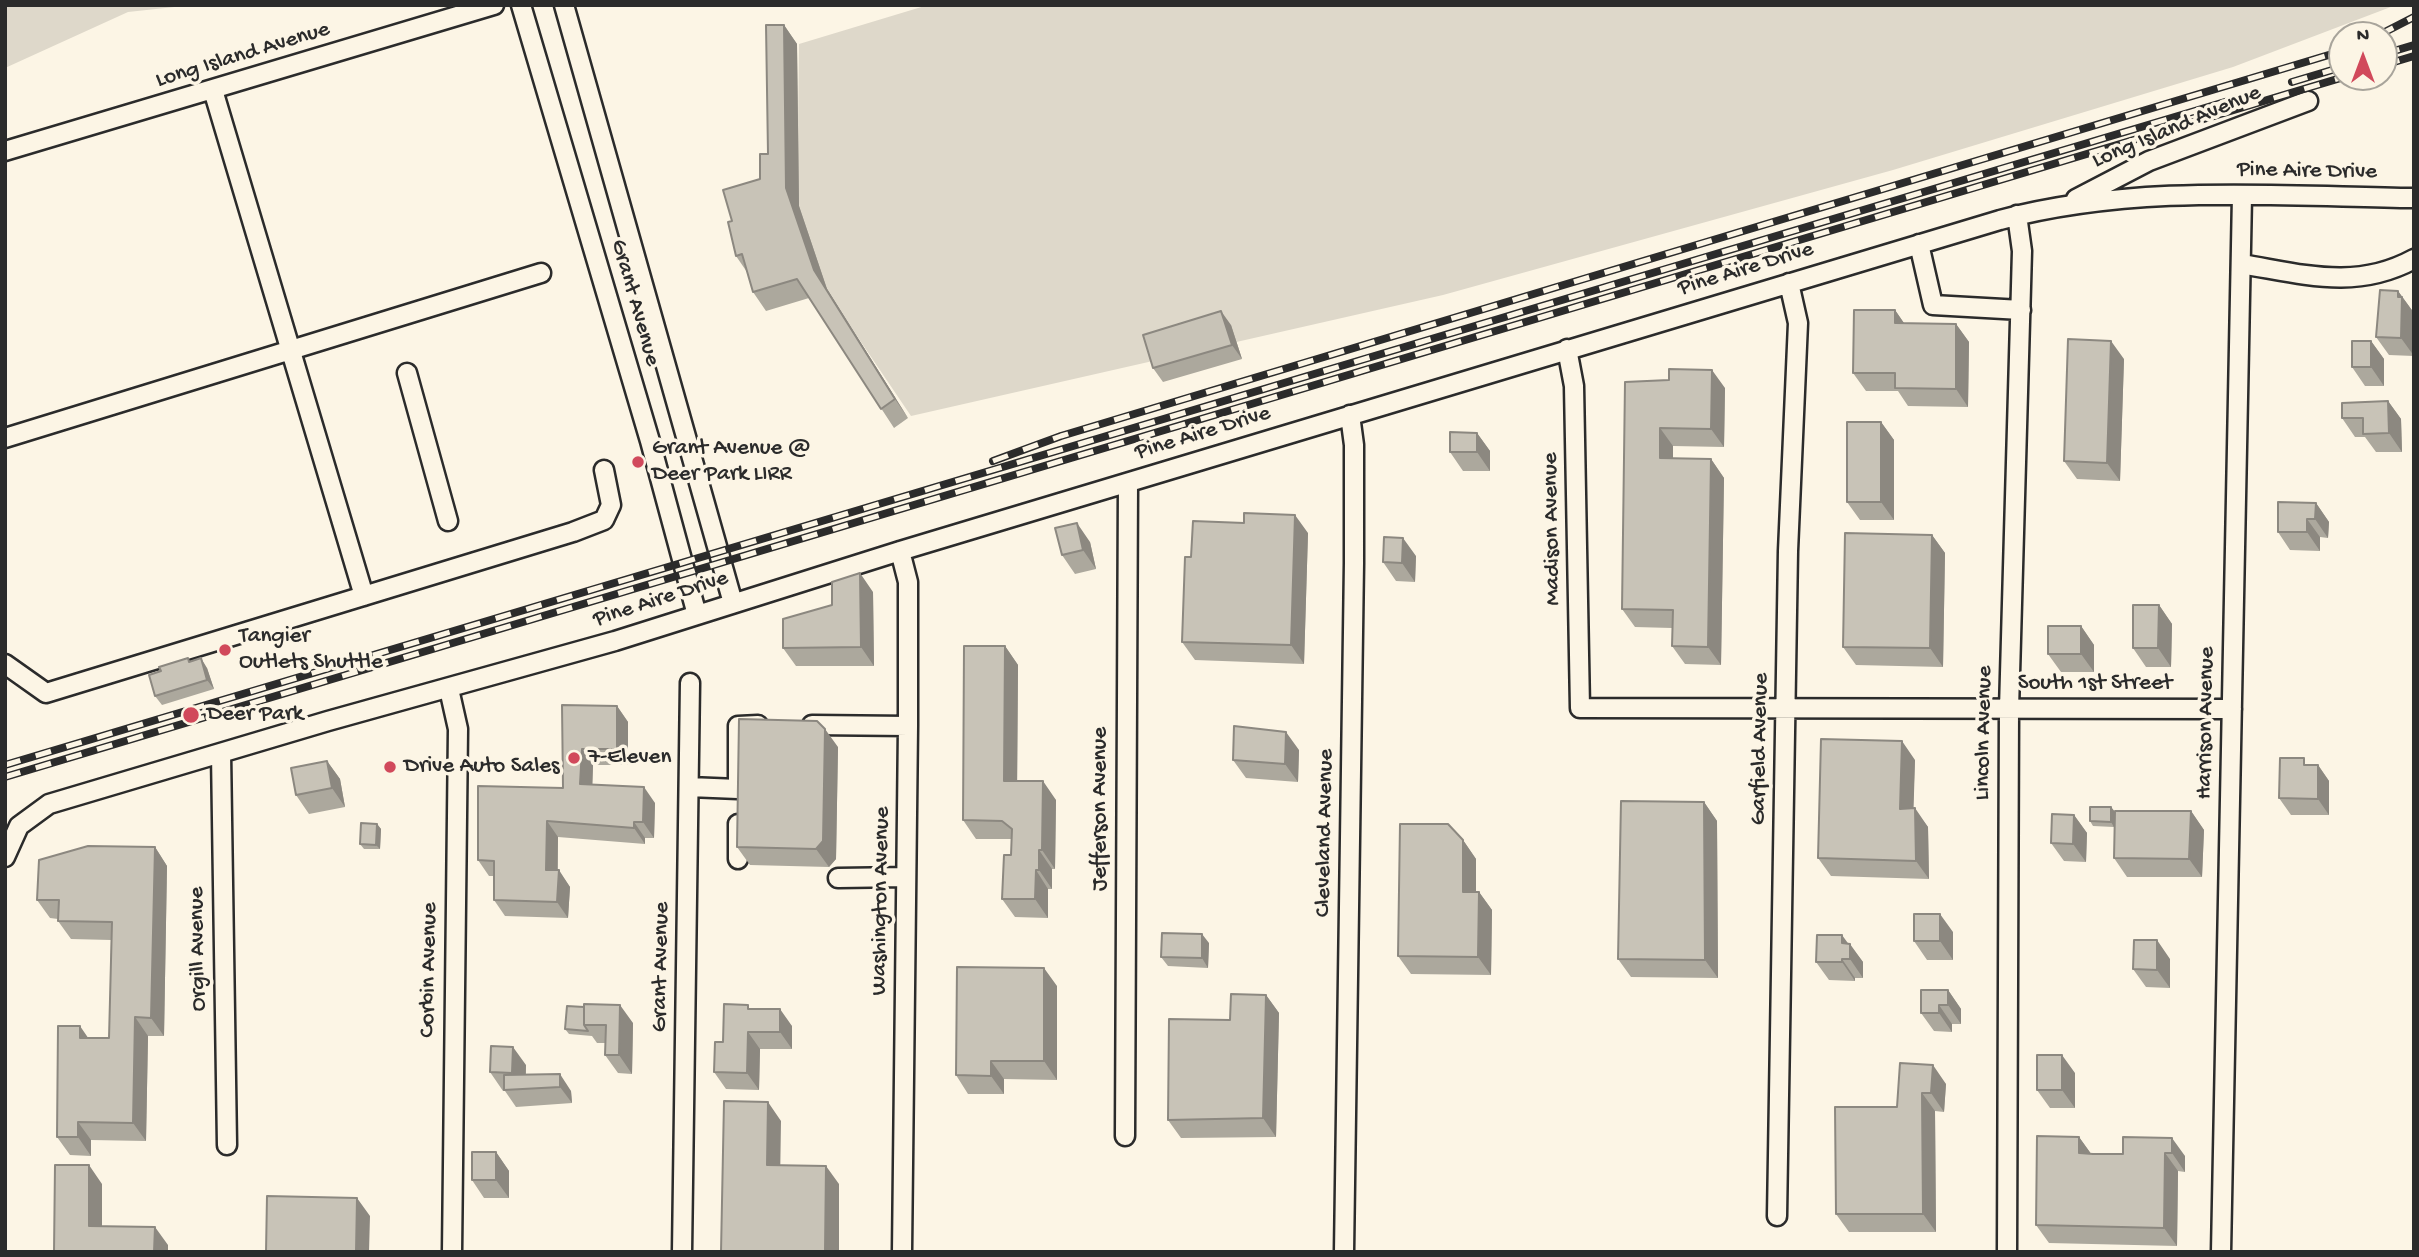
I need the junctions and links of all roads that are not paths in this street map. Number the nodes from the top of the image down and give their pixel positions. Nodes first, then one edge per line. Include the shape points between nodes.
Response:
1 (494, 5) edge
2 (521, 5) edge
3 (564, 5) edge
4 (213, 90) junction
5 (2308, 101) dead end
6 (5, 151) edge
7 (2242, 196) junction
8 (2414, 198) edge
9 (2067, 204) junction
10 (2017, 215) junction
11 (1919, 244) junction
12 (2414, 259) edge
13 (2241, 264) junction
14 (541, 273) dead end
15 (1789, 283) junction
16 (2021, 310) junction
17 (289, 349) junction
18 (1567, 349) junction
19 (407, 373) dead end
20 (1350, 415) junction
21 (5, 438) edge
22 (604, 470) dead end
23 (1128, 483) junction
24 (449, 521) dead end
25 (900, 551) junction
26 (364, 596) junction
27 (733, 603) junction
28 (697, 615) junction
29 (5, 664) edge
30 (690, 683) dead end
31 (449, 689) junction
32 (1580, 708) joint
33 (1786, 709) junction
34 (2009, 709) junction
35 (2232, 709) junction
36 (758, 725) edge
37 (812, 725) edge
38 (908, 726) junction
39 (221, 753) junction
40 (689, 787) junction
41 (738, 789) junction
42 (5, 856) edge
43 (738, 859) edge
44 (906, 877) junction
45 (838, 878) dead end
46 (1125, 1136) dead end
47 (227, 1145) dead end
48 (1777, 1216) dead end
49 (452, 1252) edge
50 (682, 1252) edge
51 (902, 1252) edge
52 (1344, 1252) edge
53 (2007, 1252) edge
54 (2221, 1252) edge

1 - 4 street, Long Island Avenue
2 - 28 street, Grant Avenue
3 - 27 street, Grant Avenue
4 - 6 street, Long Island Avenue
4 - 17 street
5 - 9 street, Long Island Avenue via 2149,162
7 - 8 street, Pine Aire Drive
7 - 9 street, Pine Aire Drive
7 - 13 street, Harrison Avenue
9 - 10 street, Pine Aire Drive
10 - 11 street, Pine Aire Drive
10 - 16 street, Lincoln Avenue via 2022,242
11 - 15 street, Pine Aire Drive
11 - 16 street via 1933,305
12 - 13 street via 2385,272 2338,280
13 - 35 street, Harrison Avenue
14 - 17 street
15 - 18 street, Pine Aire Drive
15 - 33 street, Garfield Avenue via 1798,323
16 - 34 street, Lincoln Avenue
17 - 21 street
17 - 26 street
18 - 20 street, Pine Aire Drive
18 - 32 street, Madison Avenue via 1574,399
19 - 24 street
20 - 23 street, Pine Aire Drive
20 - 52 street, Cleveland Avenue via 1354,563
22 - 26 street via 611,505 604,520
23 - 25 street, Pine Aire Drive
23 - 46 street, Jefferson Avenue
25 - 27 street, Pine Aire Drive
25 - 38 street, Washington Avenue via 908,582
26 - 29 street via 46,693
27 - 28 street, Pine Aire Drive
28 - 31 street, Pine Aire Drive
30 - 40 street, Grant Avenue
31 - 39 street, Pine Aire Drive
31 - 49 street, Corbin Avenue via 458,729
32 - 33 street, South 1st Street
33 - 34 street, South 1st Street
33 - 48 street, Garfield Avenue
34 - 35 street, South 1st Street
34 - 53 street, Lincoln Avenue
35 - 54 street, Harrison Avenue
36 - 41 street via 737,726
37 - 38 street
38 - 44 street, Washington Avenue
39 - 42 street, Pine Aire Drive via 49,804 25,820
39 - 47 street, Orgill Avenue
40 - 41 street
40 - 50 street, Grant Avenue
41 - 43 street
44 - 45 street
44 - 51 street, Washington Avenue

